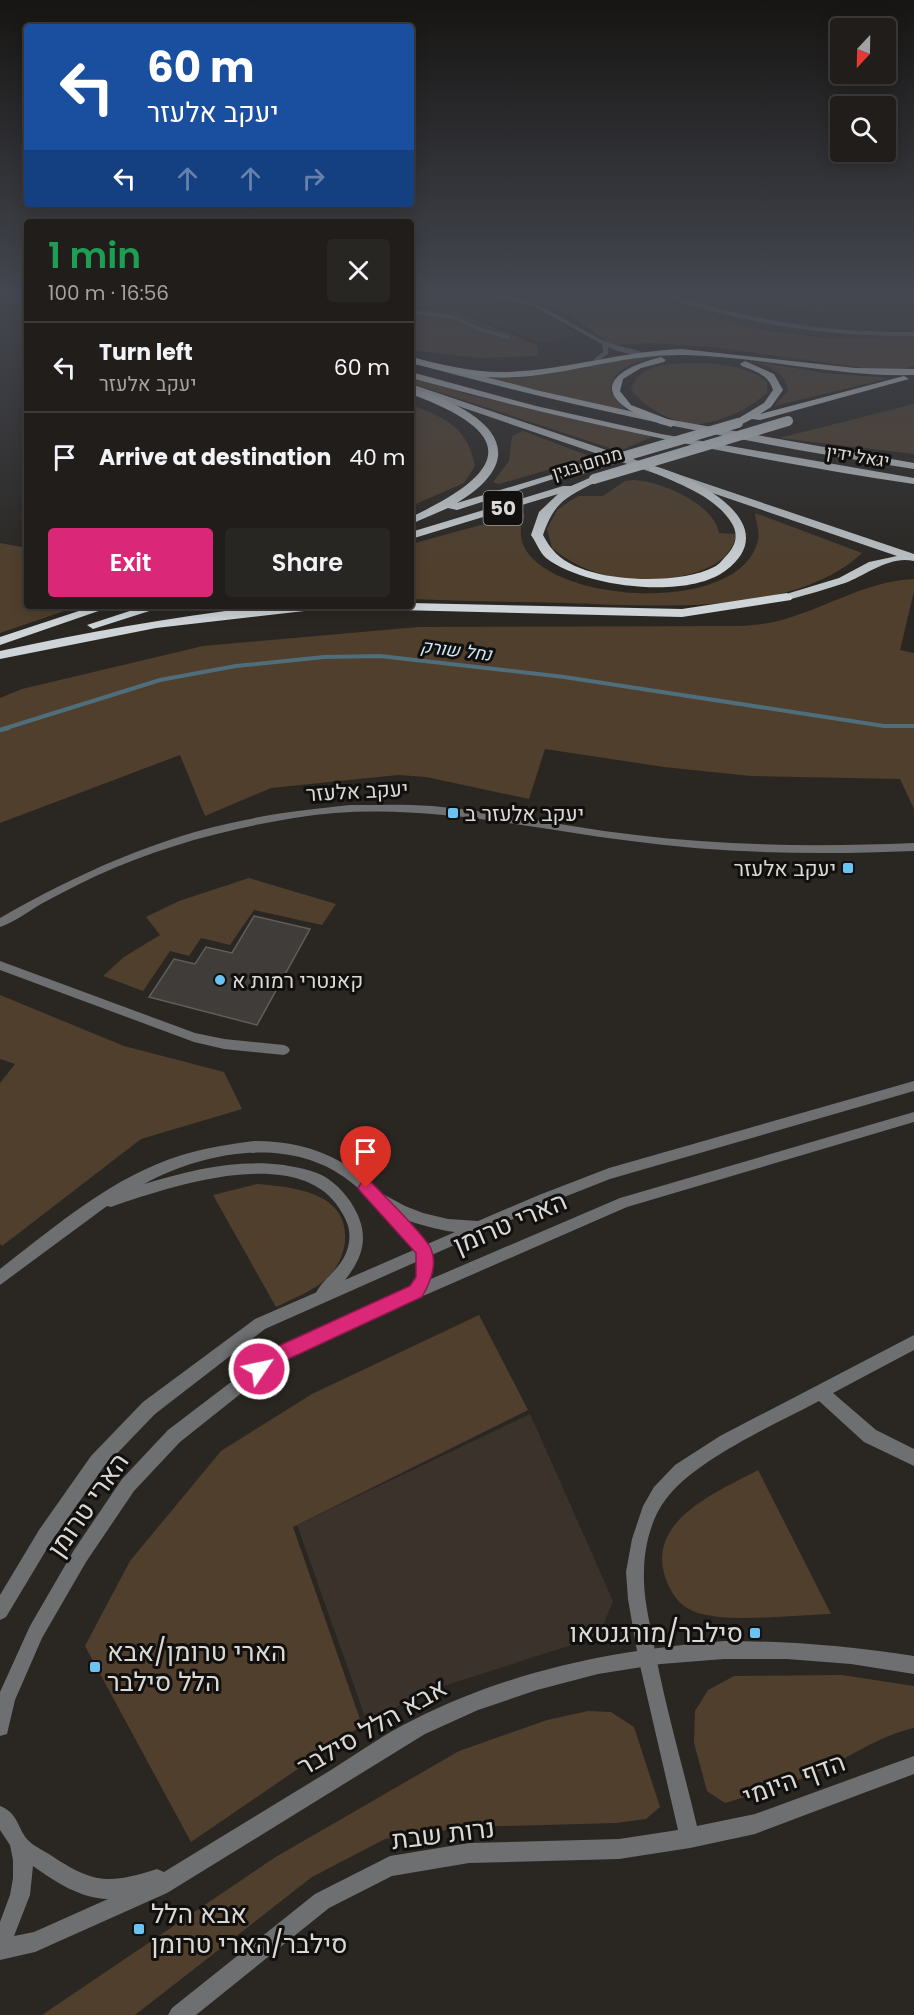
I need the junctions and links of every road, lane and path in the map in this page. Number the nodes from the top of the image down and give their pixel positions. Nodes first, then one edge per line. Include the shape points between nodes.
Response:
1 (461, 388) edge
2 (491, 388) edge
3 (516, 388) edge
4 (616, 388) edge
5 (776, 388) edge
6 (869, 388) edge
7 (914, 388) edge
8 (414, 390) edge
9 (414, 390) edge
10 (758, 415) junction
11 (671, 424) junction
12 (914, 465) edge
13 (654, 470) junction
14 (914, 472) edge
15 (594, 479) junction
16 (914, 481) edge
17 (414, 520) edge
18 (414, 520) edge
19 (414, 535) edge
20 (913, 558) edge
21 (787, 597) joint
22 (414, 606) edge
23 (98, 609) edge
24 (149, 609) edge
25 (270, 609) edge
26 (0, 641) edge
27 (0, 655) edge
28 (914, 847) edge
29 (0, 923) edge
30 (0, 965) edge
31 (284, 1050) dead end
32 (914, 1086) edge
33 (914, 1117) edge
34 (376, 1197) junction
35 (90, 1209) junction
36 (480, 1227) junction
37 (424, 1251) junction
38 (0, 1278) edge
39 (416, 1292) junction
40 (320, 1297) junction
41 (914, 1342) edge
42 (820, 1393) junction
43 (914, 1458) edge
44 (0, 1611) edge
45 (647, 1657) junction
46 (914, 1665) edge
47 (0, 1727) edge
48 (914, 1765) edge
49 (0, 1816) edge
50 (690, 1838) junction
51 (20, 1846) junction
52 (192, 1866) junction
53 (0, 1942) edge
54 (0, 1950) edge
55 (178, 2015) edge

1 - 16 highway, יגאל ידין via 659,436
2 - 14 highway, יגאל ידין via 675,431
3 - 11 highway
4 - 11 highway via 628,407
5 - 10 highway via 775,397
6 - 10 highway, מנחם בגין / 50
7 - 15 highway, מנחם בגין / 50, bridge
8 - 13 highway
9 - 18 highway via 469,416 491,439 494,452 481,481 464,495
10 - 17 highway, מנחם בגין / 50, bridge
11 - 12 highway
13 - 15 highway via 695,489 733,514 743,533 733,557 701,576 647,585 601,579 567,566 545,548 538,531 540,520 551,505
13 - 20 highway
15 - 19 highway, מנחם בגין / 50
20 - 21 highway via 873,564 843,580
21 - 22 highway via 682,613
23 - 26 highway
24 - 27 highway
25 - 27 highway via 174,620
28 - 29 street, יעקב אלעזר via 824,851 727,848 467,812 401,808 332,811 262,820 190,837 117,862 42,897
30 - 31 street via 194,1037
32 - 36 street, הארי טרומן via 609,1174
33 - 39 street, הארי טרומן via 625,1202
34 - 35 street via 347,1172 317,1156 300,1150 247,1148 212,1152 166,1166
34 - 36 street via 398,1212 420,1220 443,1226
34 - 37 street
35 - 38 street
35 - 40 street via 151,1186 207,1172 262,1169 309,1178 340,1198 350,1211 356,1236 355,1249 343,1273
36 - 37 street, הארי טרומן
37 - 39 street via 424,1279
37 - 40 street, הארי טרומן
39 - 47 street, הארי טרומן via 278,1355 174,1436 128,1485 80,1556 36,1632 6,1700
40 - 44 street, הארי טרומן via 260,1324 149,1408 97,1462 45,1536
41 - 42 street
42 - 43 street via 870,1436
42 - 45 street via 726,1442 681,1471 660,1493 640,1539 635,1572
45 - 46 street, אבא הלל סילבר via 783,1649
45 - 50 street
45 - 52 street, אבא הלל סילבר via 554,1674 463,1705 418,1726
48 - 50 street, הדף היומי via 755,1824
49 - 51 street
50 - 55 street, נרות שבת via 620,1849 469,1853 390,1866 322,1901
51 - 52 street, אבא הלל סילבר via 85,1887 103,1891 132,1888
51 - 53 street via 20,1898
52 - 54 street, אבא הלל סילבר via 160,1886 74,1925 35,1942

